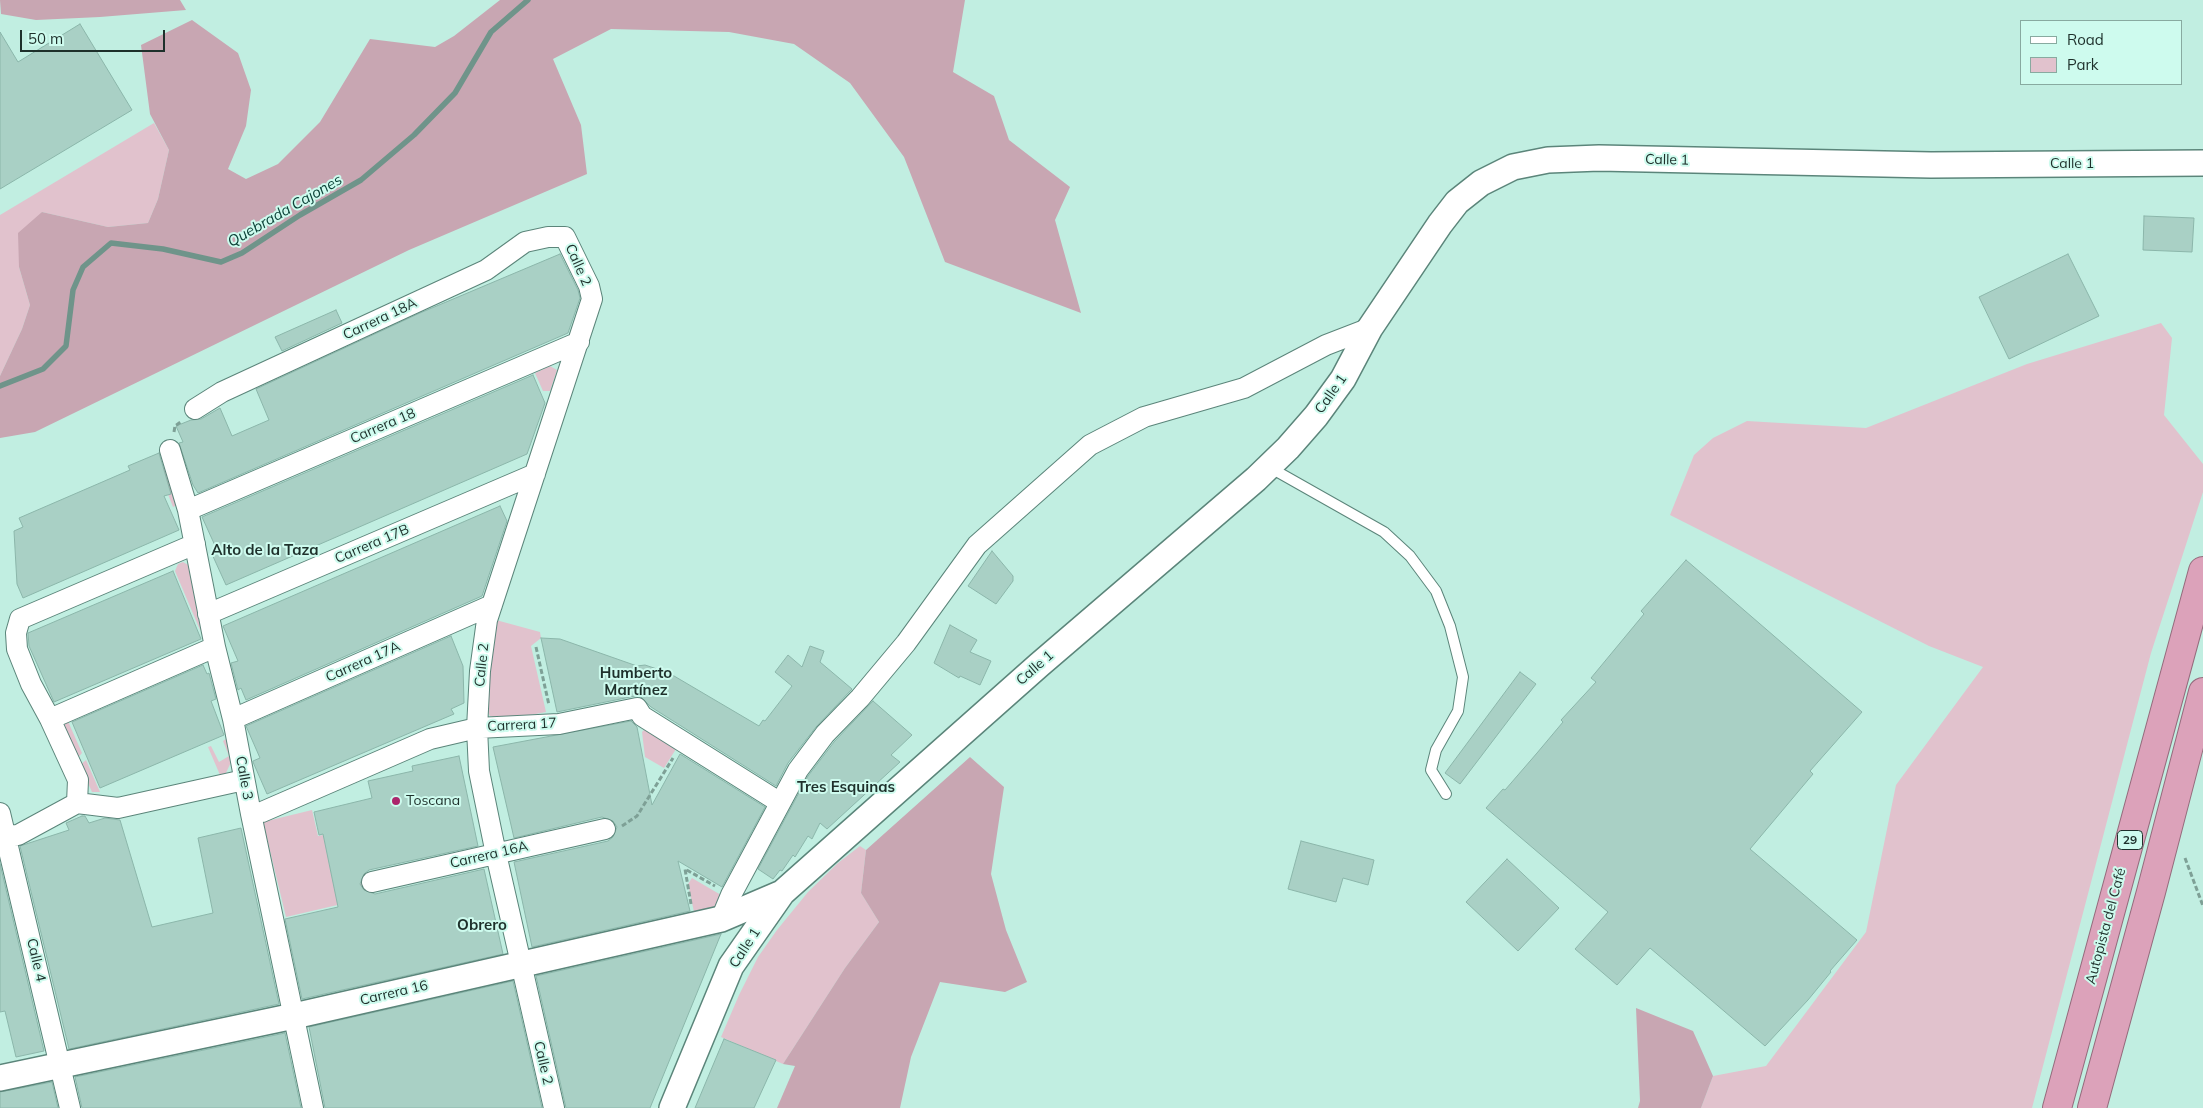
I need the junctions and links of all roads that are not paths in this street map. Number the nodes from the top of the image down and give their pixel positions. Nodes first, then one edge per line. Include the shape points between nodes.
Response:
1 (2203, 163) edge
2 (565, 237) joint
3 (1370, 328) junction
4 (579, 342) junction
5 (196, 409) road end
6 (170, 450) road end
7 (1268, 466) junction
8 (535, 474) junction
9 (188, 510) junction
10 (195, 544) junction
11 (2203, 571) edge
12 (492, 605) junction
13 (208, 614) junction
14 (215, 647) junction
15 (2203, 692) edge
16 (50, 719) junction
17 (233, 719) junction
18 (477, 728) junction
19 (244, 780) junction
20 (1446, 794) dead end
21 (779, 802) junction
22 (77, 803) junction
23 (0, 813) edge
24 (251, 814) junction
25 (605, 828) road end
26 (3, 835) edge
27 (496, 854) junction
28 (372, 882) dead end
29 (782, 893) junction
30 (721, 919) junction
31 (520, 964) junction
32 (294, 1016) junction
33 (61, 1065) junction
34 (0, 1078) edge
35 (70, 1108) edge
36 (313, 1108) edge
37 (554, 1108) edge
38 (672, 1108) edge
39 (2057, 1108) edge
40 (2092, 1108) edge

1 - 3 street, Calle 1 via 1931,165 1599,158 1548,160 1512,167 1481,183 1457,202
2 - 4 street, Calle 2 via 592,299
2 - 5 street, Carrera 18A via 525,242 486,270 222,392
3 - 7 street, Calle 1 via 1343,379 1316,416
3 - 21 street via 1326,345 1244,388 1144,417 1090,444 977,545 906,643 825,734
4 - 8 street, Calle 2
4 - 9 street, Carrera 18
6 - 9 street, Calle 3
7 - 20 lane via 1384,532 1410,556 1436,591 1450,626 1463,677 1458,711 1436,750 1431,770
7 - 29 street, Calle 1
8 - 12 street, Calle 2
8 - 13 street, Carrera 17B
9 - 10 street, Calle 3
10 - 13 street, Calle 3
10 - 16 street via 20,619 16,633 17,649
11 - 39 highway, Autopista del Café / 29
12 - 17 street, Carrera 17A
12 - 18 street, Calle 2 via 480,671
13 - 14 street, Calle 3
14 - 16 street
14 - 17 street, Calle 3
15 - 40 highway, 29
16 - 22 street via 78,780
17 - 19 street, Calle 3
18 - 21 street, Carrera 17 via 554,724 637,708 642,716
18 - 24 street, Carrera 17 via 430,739
18 - 27 street, Calle 2 via 479,771
19 - 22 street via 118,808
19 - 24 street, Calle 3
21 - 30 street via 730,895
22 - 26 street via 18,835
23 - 26 street, Calle 4
24 - 32 street, Calle 3
25 - 27 street, Carrera 16A
26 - 33 street, Calle 4
27 - 28 street, Carrera 16A
27 - 31 street, Calle 2
29 - 30 street, Carrera 16
29 - 38 street, Calle 1 via 731,966
30 - 31 street, Carrera 16
31 - 32 street, Carrera 16
31 - 37 street, Calle 2
32 - 33 street, Carrera 16
32 - 36 street, Calle 3
33 - 34 street, Carrera 16
33 - 35 street, Calle 4

